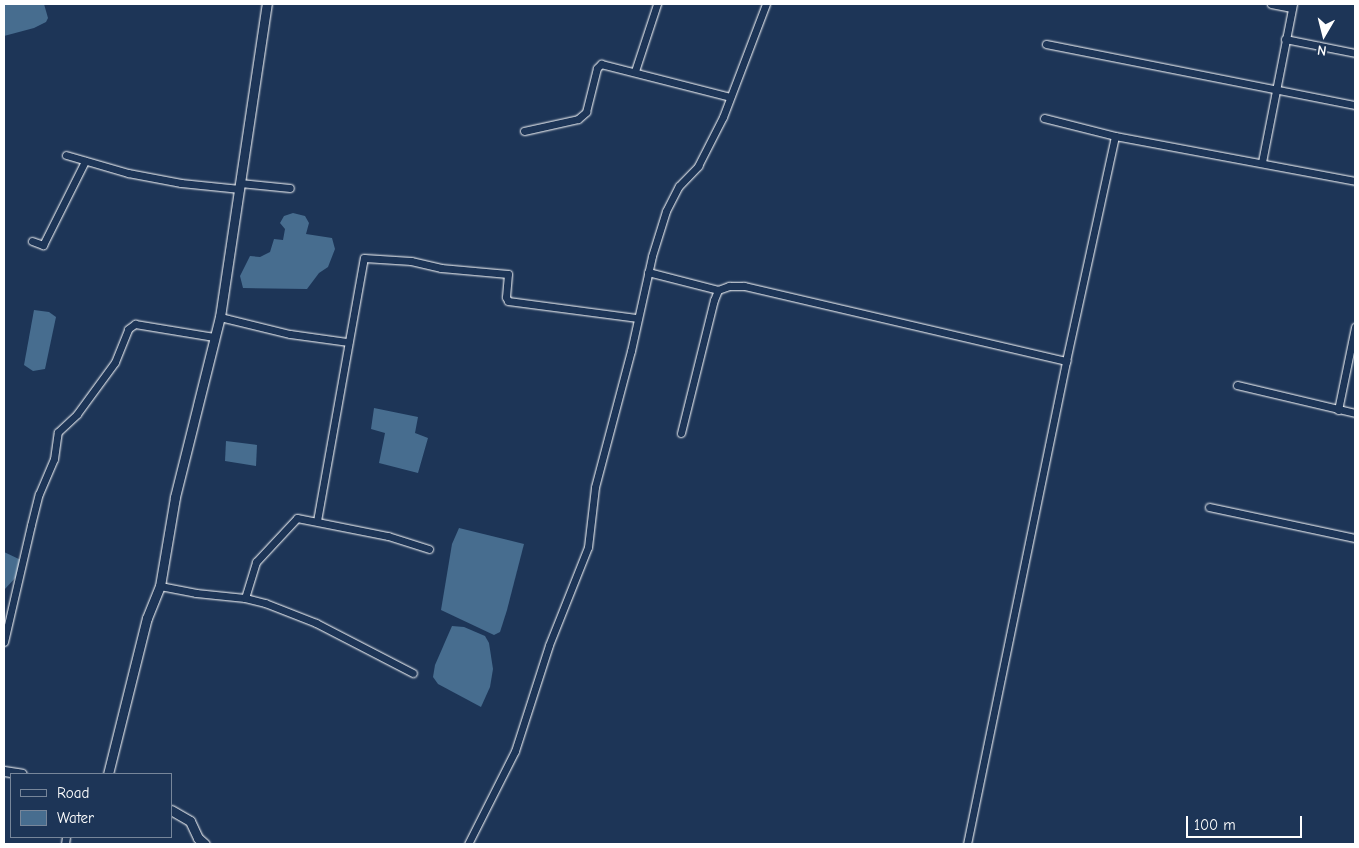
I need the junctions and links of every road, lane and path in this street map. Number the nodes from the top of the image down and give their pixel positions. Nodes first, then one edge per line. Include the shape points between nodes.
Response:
1 (267, 4) edge
2 (657, 4) edge
3 (766, 4) edge
4 (1271, 4) edge
5 (1292, 6) edge
6 (1285, 39) junction
7 (1046, 44) dead end
8 (1355, 53) edge
9 (635, 72) junction
10 (1275, 89) junction
11 (730, 98) junction
12 (1355, 105) edge
13 (1044, 118) dead end
14 (524, 131) dead end
15 (1115, 136) junction
16 (66, 155) dead end
17 (85, 161) junction
18 (1262, 162) junction
19 (1355, 180) edge
20 (240, 186) junction
21 (290, 188) dead end
22 (32, 241) dead end
23 (648, 272) junction
24 (718, 290) junction
25 (220, 317) junction
26 (638, 318) junction
27 (1355, 327) edge
28 (214, 338) junction
29 (348, 342) junction
30 (1066, 362) junction
31 (1236, 385) dead end
32 (1338, 410) junction
33 (1355, 413) edge
34 (681, 433) dead end
35 (1209, 507) dead end
36 (317, 522) junction
37 (1355, 538) edge
38 (429, 549) dead end
39 (160, 586) junction
40 (245, 598) junction
41 (4, 642) edge
42 (413, 673) dead end
43 (108, 773) edge
44 (172, 811) edge
45 (206, 844) edge
46 (468, 844) edge
47 (967, 844) edge

1 - 20 street
2 - 9 street
3 - 11 street
4 - 5 street
5 - 6 street
6 - 8 street
6 - 10 street
7 - 10 street
9 - 11 street
9 - 14 street via 601,64 597,68 586,112 578,119
10 - 12 street
10 - 18 street
11 - 23 street via 698,166 679,186 666,211
13 - 15 street
15 - 18 street
15 - 30 street
16 - 17 street
17 - 20 street via 167,181
17 - 22 street via 43,245
18 - 19 street
20 - 21 street
20 - 25 street
23 - 24 street
23 - 26 street
24 - 30 street via 744,286
24 - 34 street
25 - 28 street
25 - 29 street via 290,334
26 - 29 street via 508,301 508,274 366,257 362,262
26 - 46 street via 594,488 588,547 549,645 515,750
27 - 32 street
28 - 39 street via 175,496
28 - 41 street via 135,324 128,329 115,362 77,414 58,432 54,459 39,494
29 - 36 street
30 - 47 street
31 - 32 street
32 - 33 street
35 - 37 street
36 - 38 street via 388,536
36 - 40 street via 298,518 292,522 256,562
39 - 40 street
39 - 43 street via 147,618
40 - 42 street via 316,623
44 - 45 street via 190,821 198,838

